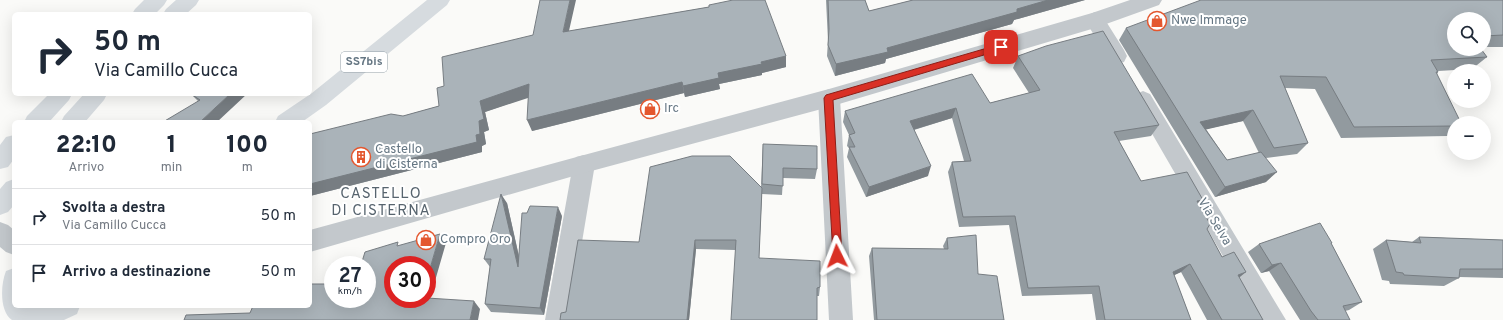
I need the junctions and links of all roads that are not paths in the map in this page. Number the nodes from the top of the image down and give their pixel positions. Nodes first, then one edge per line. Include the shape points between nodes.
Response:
1 (157, 0) edge
2 (189, 0) edge
3 (440, 0) edge
4 (1152, 0) edge
5 (144, 12) edge
6 (176, 12) edge
7 (1095, 20) junction
8 (60, 96) edge
9 (96, 96) edge
10 (829, 98) junction
11 (37, 120) edge
12 (74, 120) edge
13 (289, 120) edge
14 (584, 164) junction
15 (12, 191) edge
16 (0, 205) edge
17 (0, 232) edge
18 (312, 241) edge
19 (12, 242) edge
20 (8, 295) edge
21 (12, 305) edge
22 (13, 308) edge
23 (64, 308) edge
24 (557, 320) edge
25 (841, 320) edge
26 (1274, 320) edge

1 - 5 main road
2 - 6 main road
3 - 13 main road, SS7bis via 319,99
4 - 7 street
7 - 10 street
7 - 26 street, Via Selva
8 - 11 main road
9 - 12 main road
10 - 14 street
10 - 25 street
14 - 18 street
14 - 24 street
15 - 16 main road
17 - 19 street
20 - 21 main road
22 - 23 main road via 23,316 35,318

